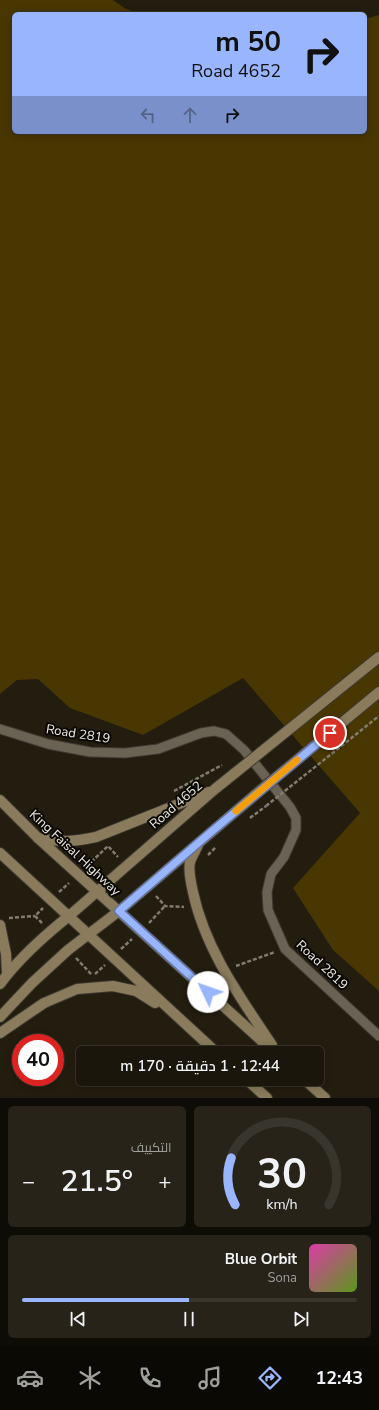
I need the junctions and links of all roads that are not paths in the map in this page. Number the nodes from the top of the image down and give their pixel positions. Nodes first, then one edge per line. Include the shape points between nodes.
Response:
1 (379, 657) edge
2 (379, 692) edge
3 (0, 729) edge
4 (215, 789) junction
5 (0, 800) edge
6 (38, 838) junction
7 (200, 841) junction
8 (0, 853) edge
9 (98, 892) junction
10 (119, 911) junction
11 (69, 916) junction
12 (4, 922) edge
13 (89, 935) junction
14 (7, 974) junction
15 (0, 984) edge
16 (0, 1017) edge
17 (178, 1019) junction
18 (0, 1033) edge
19 (379, 1036) edge
20 (209, 1046) edge
21 (268, 1046) edge
22 (272, 1046) edge
23 (254, 1086) edge
24 (312, 1086) edge
25 (267, 1098) edge
26 (325, 1098) edge

1 - 4 street, Road 4652, bridge
2 - 7 street, bridge
3 - 19 lane, Road 2819 via 48,744 90,752 125,753 158,749 201,733 214,731 226,734 244,750 296,818 296,830 284,858 271,874 267,892 268,910 285,949
4 - 6 street via 96,837 57,842
4 - 9 street, Road 4652
5 - 6 street, King Faisal Highway
6 - 9 street, King Faisal Highway
7 - 10 street
7 - 22 street via 190,862 191,880 206,932 224,971
8 - 11 street
9 - 10 street, King Faisal Highway
9 - 11 street, Road 4652
10 - 13 street
10 - 21 street, King Faisal Highway
11 - 13 street
11 - 14 street, Road 4652
12 - 14 street
13 - 16 street via 32,982
13 - 17 street
14 - 15 street, Road 4652
17 - 18 street via 136,991 107,986 77,989 44,1002
17 - 20 street
23 - 25 street
24 - 26 street

